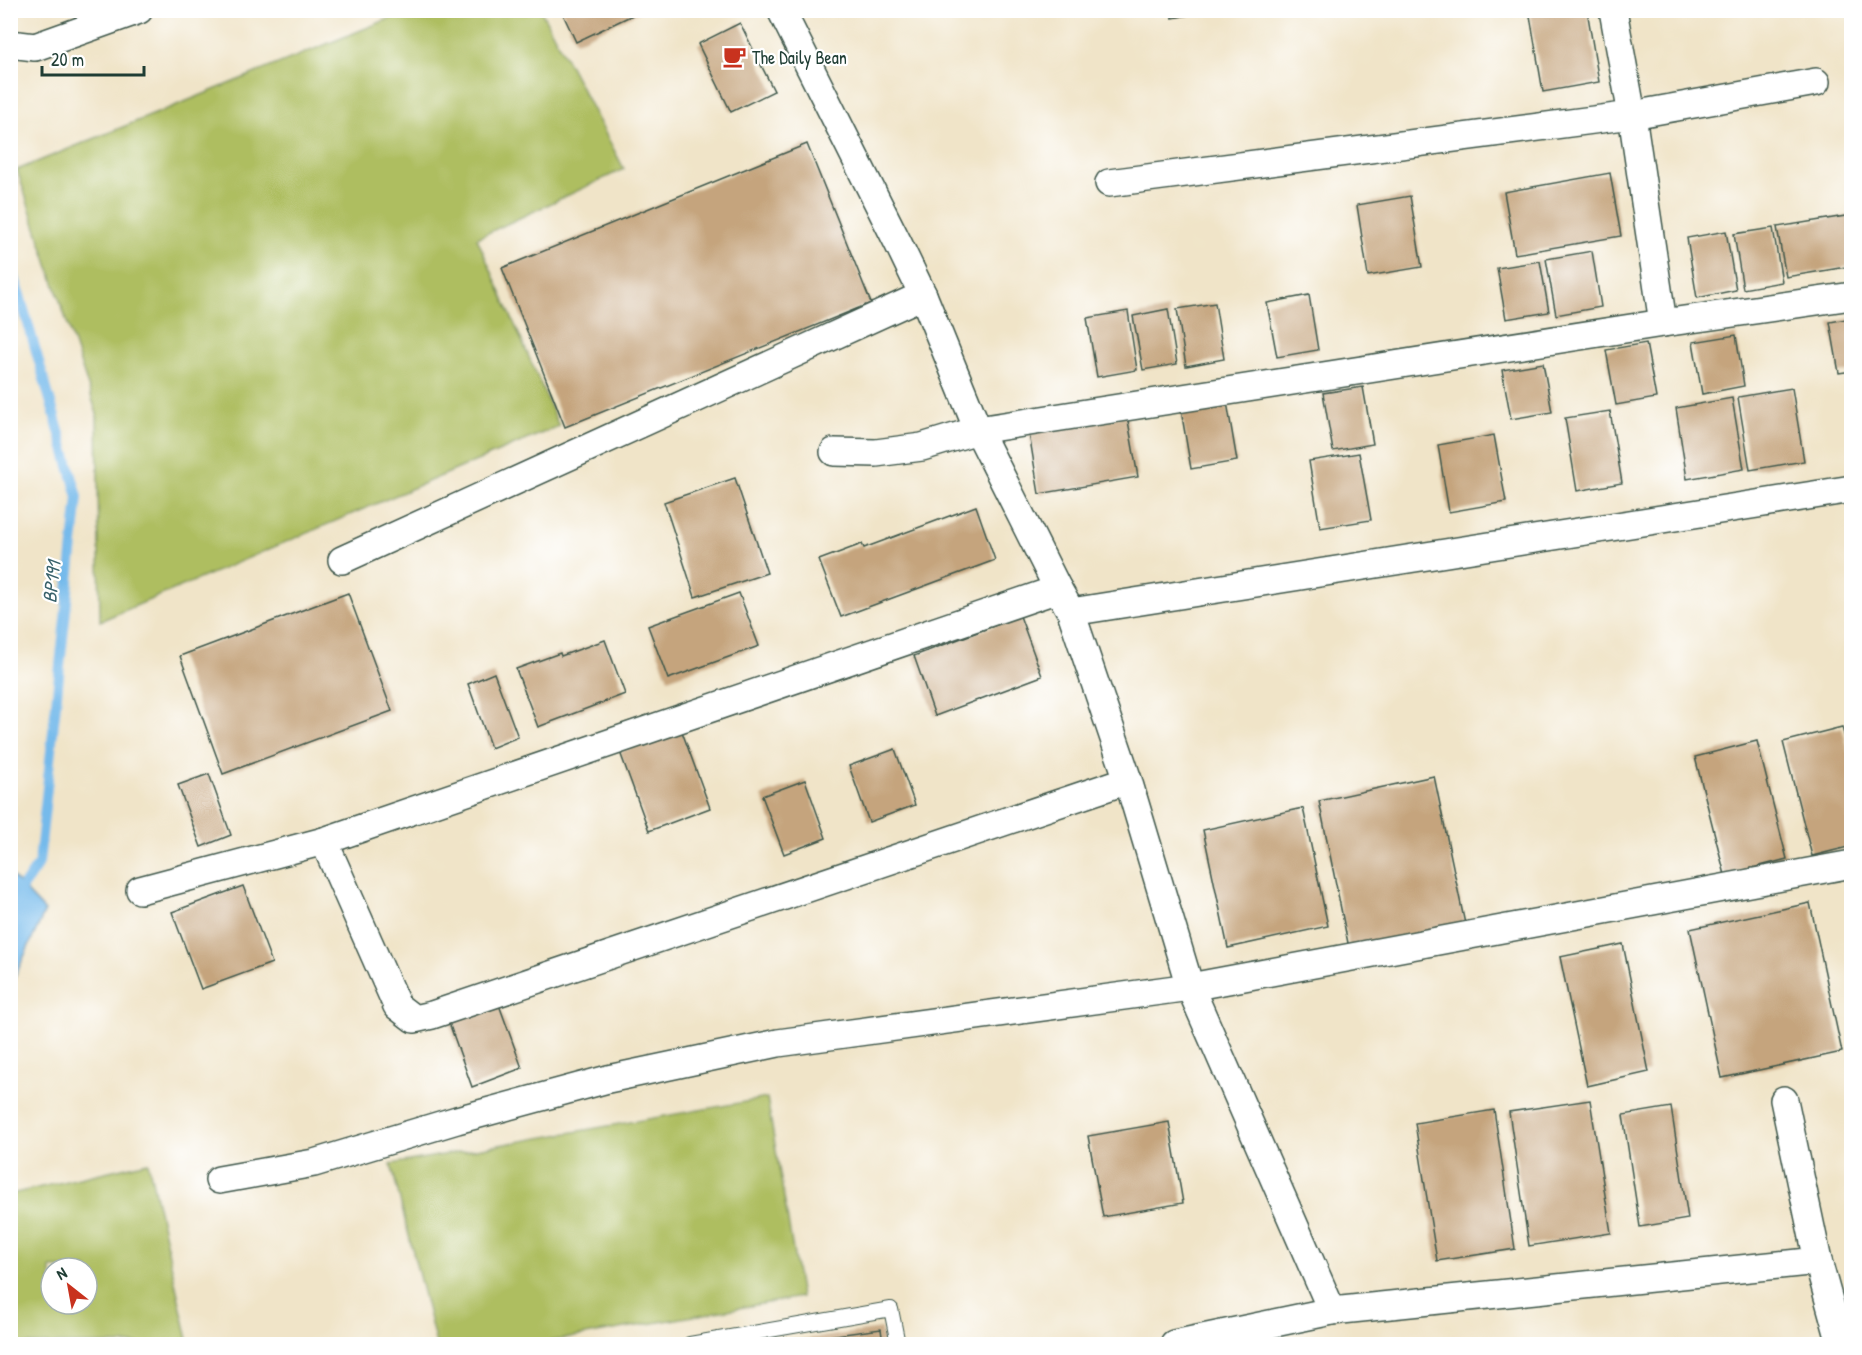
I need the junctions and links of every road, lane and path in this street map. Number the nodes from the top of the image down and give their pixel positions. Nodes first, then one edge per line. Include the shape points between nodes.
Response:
1 (139, 10) edge
2 (781, 10) edge
3 (1613, 10) edge
4 (10, 44) edge
5 (1816, 82) dead end
6 (1632, 115) junction
7 (1109, 183) dead end
8 (922, 295) junction
9 (1851, 296) edge
10 (1663, 323) junction
11 (978, 430) junction
12 (834, 452) dead end
13 (1851, 489) edge
14 (342, 560) dead end
15 (1064, 600) junction
16 (1128, 780) junction
17 (324, 841) junction
18 (1851, 864) edge
19 (140, 890) dead end
20 (1190, 987) junction
21 (1784, 1100) dead end
22 (219, 1180) dead end
23 (1818, 1261) junction
24 (1332, 1311) junction
25 (690, 1344) edge
26 (898, 1344) edge
27 (1174, 1344) edge
28 (1841, 1344) edge

1 - 4 street via 35,47
2 - 8 street
3 - 6 street
5 - 6 street
6 - 7 street
6 - 10 street
8 - 11 street
8 - 14 street
9 - 10 street
10 - 11 street
11 - 12 street via 922,447 876,453
11 - 15 street
13 - 15 street
15 - 16 street
15 - 17 street
16 - 17 street via 414,1018 397,1006
16 - 20 street
17 - 19 street
18 - 20 street
20 - 22 street via 766,1046 608,1079 314,1163
20 - 24 street
21 - 23 street
23 - 24 street
23 - 28 street
24 - 27 street
25 - 26 lane via 891,1309

